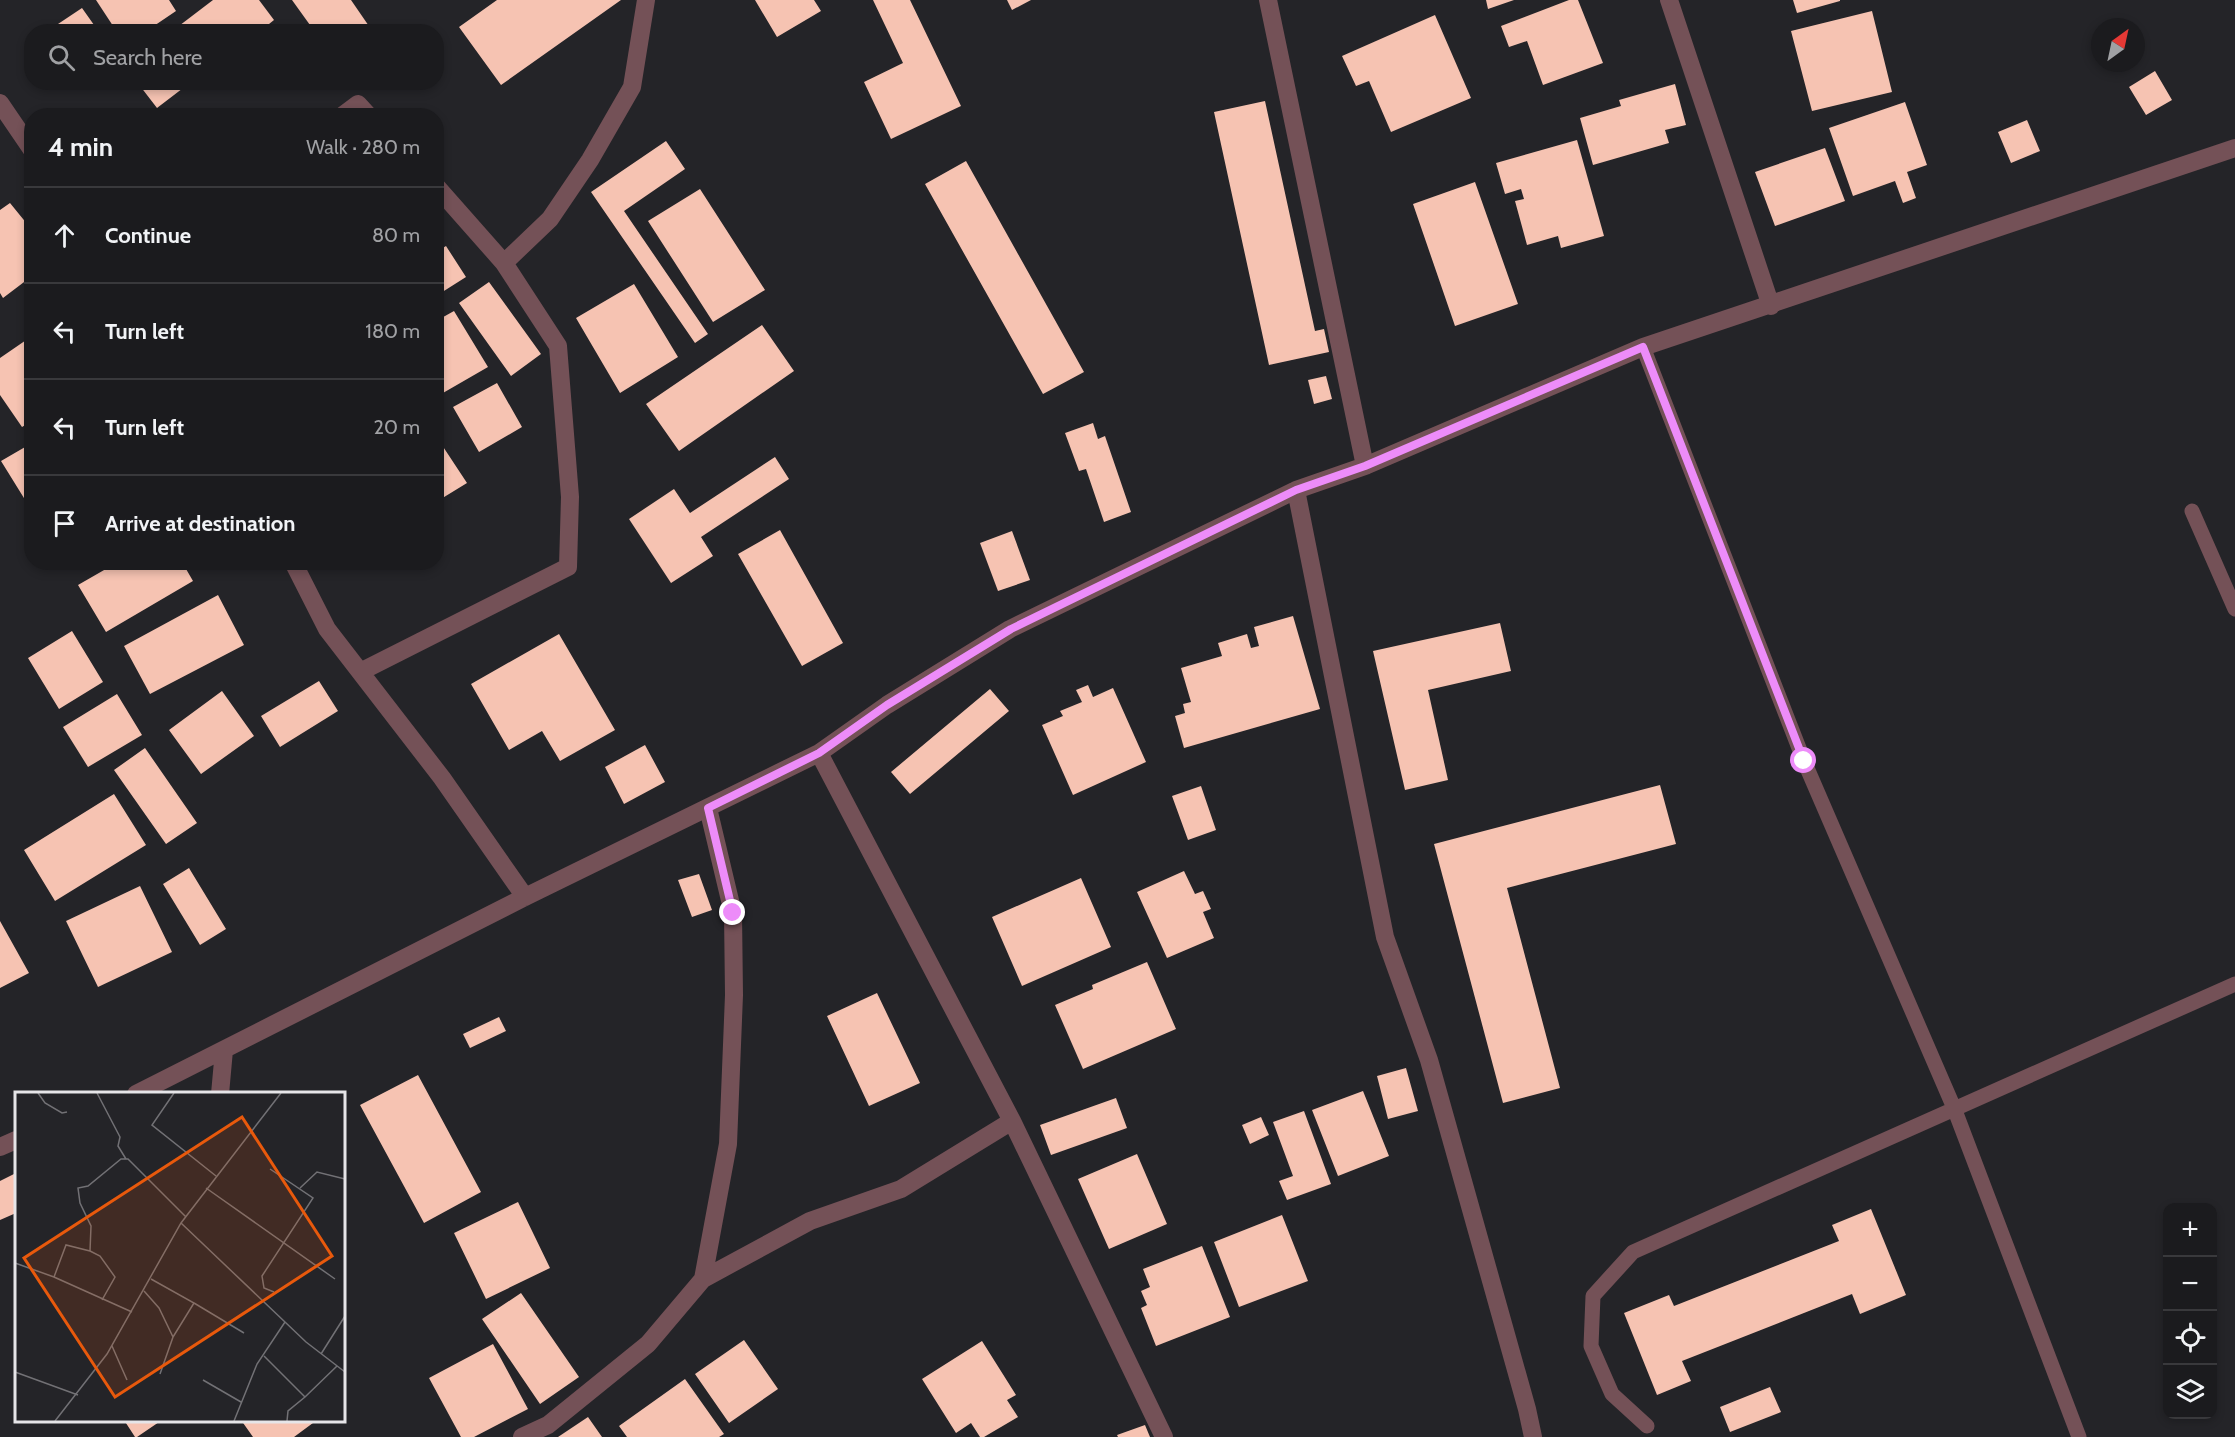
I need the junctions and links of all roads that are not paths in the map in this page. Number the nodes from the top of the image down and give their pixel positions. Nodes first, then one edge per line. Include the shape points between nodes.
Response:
1 (646, 0) edge
2 (1268, 0) edge
3 (1669, 0) edge
4 (0, 103) edge
5 (24, 138) edge
6 (2235, 148) edge
7 (444, 195) edge
8 (504, 263) junction
9 (1771, 306) junction
10 (1643, 347) junction
11 (1365, 466) junction
12 (1296, 490) junction
13 (2192, 511) dead end
14 (297, 570) edge
15 (2235, 609) edge
16 (360, 672) junction
17 (819, 753) junction
18 (708, 808) junction
19 (525, 897) junction
20 (2235, 984) edge
21 (224, 1050) junction
22 (140, 1092) edge
23 (220, 1092) edge
24 (1954, 1108) junction
25 (1012, 1121) junction
26 (15, 1140) edge
27 (0, 1147) edge
28 (703, 1279) junction
29 (1647, 1426) dead end
30 (522, 1437) edge
31 (1164, 1437) edge
32 (1533, 1437) edge
33 (2079, 1437) edge

1 - 8 street via 632,87 550,219
2 - 11 street
3 - 9 street
4 - 5 street
6 - 9 street
7 - 8 street
8 - 16 street via 558,346 570,497 568,567
9 - 10 street
10 - 11 street
10 - 24 lane via 1804,761
11 - 12 street
12 - 17 street via 1011,629 887,705
12 - 32 street via 1386,937 1429,1060
13 - 15 lane
14 - 16 street via 327,629
16 - 19 street via 442,778
17 - 18 street
17 - 25 street
18 - 19 street
18 - 28 street via 733,913 734,995 729,1144
19 - 21 street
20 - 24 lane
21 - 22 street
21 - 23 street
24 - 29 lane via 1633,1252 1593,1296 1591,1346 1612,1394
24 - 33 lane
25 - 28 street via 901,1190 810,1221
25 - 31 street
26 - 27 street
28 - 30 street via 648,1344 548,1425

